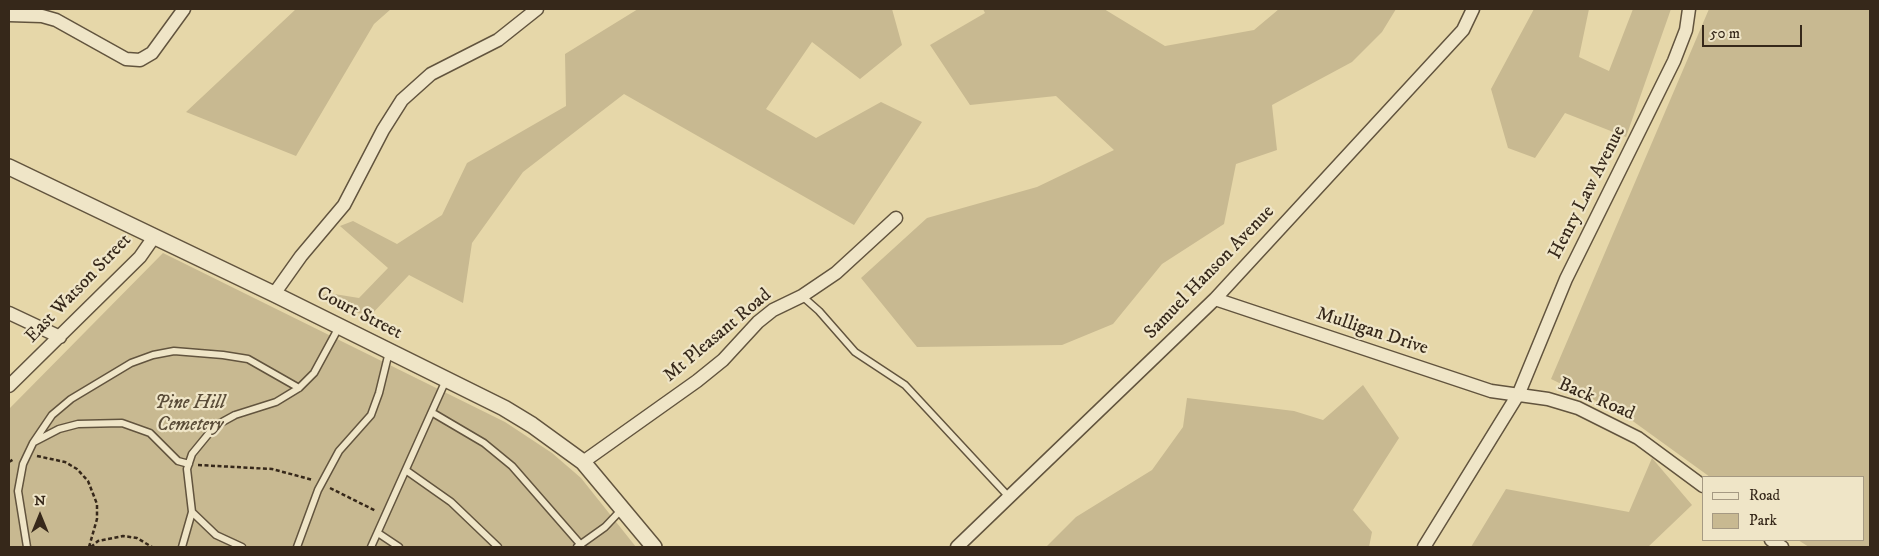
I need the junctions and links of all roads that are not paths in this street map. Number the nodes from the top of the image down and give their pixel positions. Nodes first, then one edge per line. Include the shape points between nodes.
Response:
1 (184, 9) edge
2 (537, 9) edge
3 (1473, 9) edge
4 (1689, 9) edge
5 (44, 13) edge
6 (9, 16) edge
7 (9, 167) edge
8 (896, 218) dead end
9 (154, 237) junction
10 (274, 294) junction
11 (802, 296) junction
12 (1215, 299) junction
13 (9, 313) edge
14 (339, 327) junction
15 (60, 337) junction
16 (390, 352) junction
17 (446, 380) junction
18 (9, 386) edge
19 (299, 388) junction
20 (1519, 393) junction
21 (433, 412) junction
22 (33, 442) junction
23 (583, 462) junction
24 (189, 464) junction
25 (407, 471) junction
26 (1702, 485) edge
27 (1009, 497) junction
28 (622, 508) junction
29 (192, 512) junction
30 (378, 533) junction
31 (579, 546) edge
32 (27, 547) edge
33 (182, 547) edge
34 (242, 547) edge
35 (297, 547) edge
36 (371, 547) edge
37 (399, 547) edge
38 (498, 547) edge
39 (654, 547) edge
40 (957, 547) edge
41 (1424, 547) edge

1 - 5 street via 152,53 140,60 126,59
2 - 10 street via 498,40 431,74 402,100 344,205
3 - 12 street, Samuel Hanson Avenue via 1463,30
4 - 20 street, Henry Law Avenue via 1686,30 1674,61 1566,280
5 - 6 street
7 - 9 street, Court Street
8 - 11 street, Mt Pleasant Road via 836,274
9 - 10 street, Court Street
9 - 15 street, East Watson Street via 140,257
10 - 14 street, Court Street
11 - 23 street, Mt Pleasant Road via 773,310 696,381
11 - 27 lane via 855,352 905,385
12 - 20 street, Mulligan Drive via 1491,391
12 - 27 street, Samuel Hanson Avenue
13 - 15 street
14 - 16 street, Court Street
14 - 19 lane via 314,373
15 - 18 street, East Watson Street
16 - 17 street, Court Street
16 - 35 lane via 371,415 339,451
17 - 21 lane
17 - 23 street, Court Street via 532,425
19 - 22 lane via 248,360 197,352 174,351 153,355 131,363 71,399 52,415
19 - 24 lane via 276,402 235,415 215,426 202,440
20 - 26 street, Back Road via 1578,408 1610,423
20 - 41 street
21 - 25 lane
21 - 31 lane via 484,443 512,466
22 - 24 lane via 78,424 122,424 150,434 178,461
22 - 32 lane via 26,456 18,491
23 - 28 street, Court Street
24 - 29 lane
25 - 30 lane
25 - 38 lane via 451,502
27 - 40 street, Samuel Hanson Avenue
28 - 31 lane via 605,527
28 - 39 street, Court Street
29 - 33 lane
29 - 34 lane via 216,535
30 - 36 lane
30 - 37 lane

